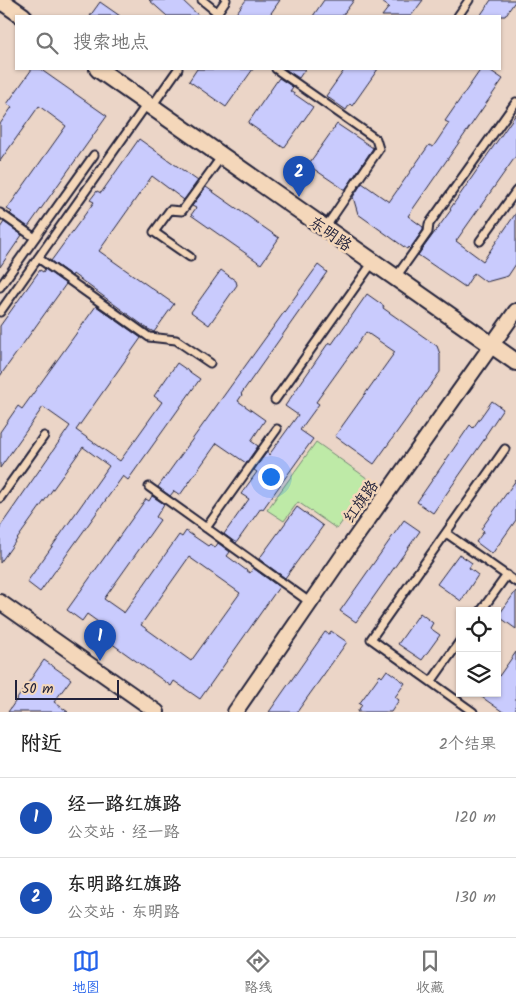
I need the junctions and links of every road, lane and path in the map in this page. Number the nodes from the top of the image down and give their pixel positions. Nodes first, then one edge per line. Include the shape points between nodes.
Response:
1 (202, 0) edge
2 (226, 0) edge
3 (469, 0) edge
4 (6, 2) edge
5 (216, 14) edge
6 (22, 15) edge
7 (459, 15) edge
8 (99, 70) edge
9 (177, 70) edge
10 (277, 70) edge
11 (516, 102) edge
12 (150, 105) junction
13 (94, 155) dead end
14 (222, 156) junction
15 (515, 195) edge
16 (0, 214) edge
17 (325, 228) junction
18 (35, 238) junction
19 (480, 241) dead end
20 (190, 257) dead end
21 (38, 258) junction
22 (373, 262) junction
23 (396, 278) junction
24 (0, 287) edge
25 (516, 311) edge
26 (0, 312) edge
27 (492, 345) junction
28 (516, 362) edge
29 (210, 364) dead end
30 (276, 400) dead end
31 (277, 429) dead end
32 (44, 436) dead end
33 (505, 449) dead end
34 (149, 488) dead end
35 (0, 498) edge
36 (206, 528) junction
37 (446, 533) junction
38 (507, 575) junction
39 (516, 582) edge
40 (0, 602) edge
41 (311, 603) junction
42 (485, 607) edge
43 (456, 647) edge
44 (431, 682) junction
45 (158, 712) edge
46 (235, 712) edge
47 (472, 712) edge

1 - 5 lane
2 - 5 lane
3 - 7 lane
4 - 6 street
8 - 12 street, 东明路
9 - 12 lane
10 - 17 lane via 376,139 379,149
11 - 23 lane via 429,224 428,232
12 - 14 street, 东明路
12 - 21 lane
13 - 18 lane
14 - 17 street, 东明路
14 - 20 lane via 182,211 170,210 154,232
15 - 19 lane
16 - 18 lane
17 - 22 street, 东明路
18 - 24 lane
21 - 26 lane
21 - 29 lane via 149,337 176,340
22 - 23 street, 东明路
22 - 30 lane
23 - 27 street, 东明路
25 - 27 street, 红旗路
27 - 28 street, 东明路
27 - 41 street, 红旗路
31 - 36 lane
32 - 35 lane
33 - 37 lane
34 - 36 lane
36 - 41 lane
37 - 38 lane
37 - 44 lane via 371,640
38 - 39 lane
38 - 42 lane
40 - 45 street
41 - 46 street, 红旗路
43 - 44 lane
44 - 47 lane

